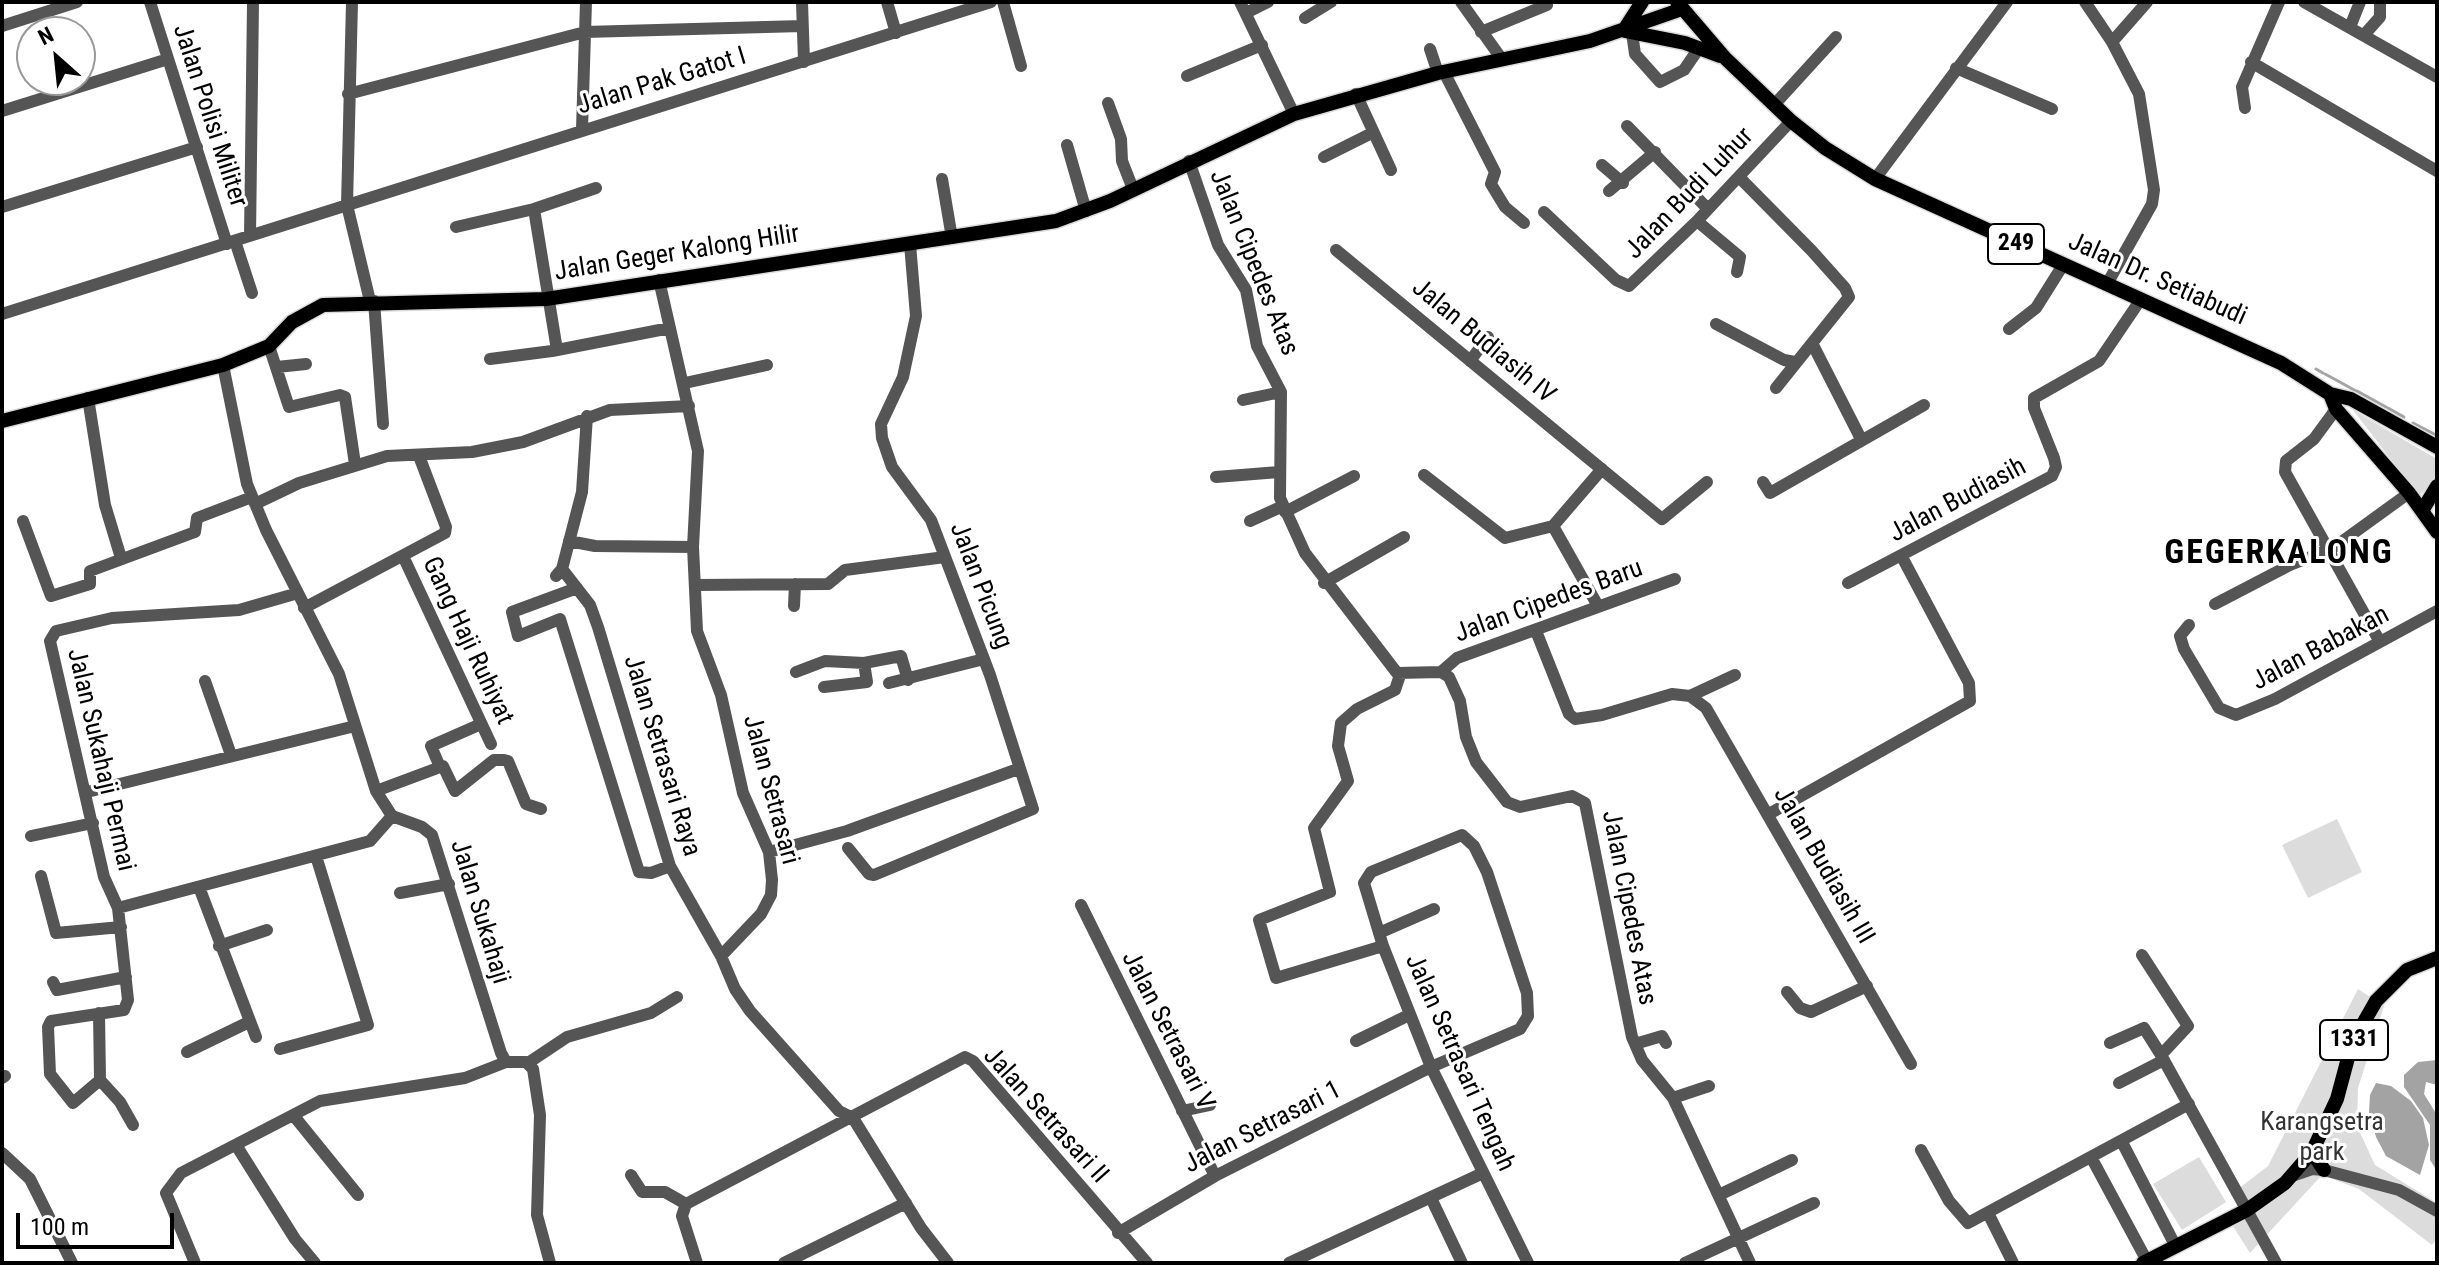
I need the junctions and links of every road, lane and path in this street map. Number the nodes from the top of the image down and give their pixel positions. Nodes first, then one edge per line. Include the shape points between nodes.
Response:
1 (77, 2) edge
2 (150, 2) edge
3 (253, 2) edge
4 (352, 2) edge
5 (586, 2) edge
6 (802, 2) edge
7 (887, 2) edge
8 (991, 2) edge
9 (1003, 2) edge
10 (1268, 2) edge
11 (1331, 2) edge
12 (1461, 2) edge
13 (1642, 2) edge
14 (2007, 2) edge
15 (2085, 2) edge
16 (2147, 2) edge
17 (2279, 2) edge
18 (2304, 2) edge
19 (2360, 2) edge
20 (2380, 2) edge
21 (1547, 5) dead end
22 (1680, 6) edge
23 (1243, 8) edge
24 (1305, 18) dead end
25 (2, 26) edge
26 (802, 26) junction
27 (2350, 27) junction
28 (585, 32) junction
29 (1481, 32) junction
30 (1628, 32) junction
31 (896, 33) junction
32 (2364, 35) junction
33 (1836, 37) dead end
34 (2112, 42) junction
35 (1262, 45) junction
36 (1699, 48) junction
37 (1430, 49) dead end
38 (1501, 58) junction
39 (1725, 58) junction
40 (168, 59) junction
41 (804, 62) junction
42 (2251, 62) junction
43 (1021, 66) dead end
44 (1956, 68) junction
45 (1441, 72) junction
46 (1187, 76) dead end
47 (2437, 77) edge
48 (348, 94) junction
49 (1356, 94) junction
50 (1108, 103) dead end
51 (1774, 105) junction
52 (2245, 108) dead end
53 (2052, 109) dead end
54 (2, 111) edge
55 (1294, 114) junction
56 (1791, 121) junction
57 (1627, 126) dead end
58 (582, 129) junction
59 (1372, 133) junction
60 (1067, 145) dead end
61 (197, 147) junction
62 (1655, 152) junction
63 (1324, 157) dead end
64 (1189, 161) junction
65 (1602, 165) dead end
66 (1391, 170) dead end
67 (2437, 171) edge
68 (1739, 177) junction
69 (942, 179) dead end
70 (1875, 179) junction
71 (1623, 183) junction
72 (596, 188) dead end
73 (1133, 189) junction
74 (1609, 191) dead end
75 (347, 205) junction
76 (2, 207) edge
77 (534, 209) junction
78 (1708, 209) junction
79 (1086, 211) junction
80 (1544, 212) dead end
81 (1697, 221) junction
82 (1524, 223) dead end
83 (456, 227) dead end
84 (250, 236) junction
85 (952, 238) junction
86 (231, 242) junction
87 (910, 244) junction
88 (1336, 250) dead end
89 (2063, 265) junction
90 (1737, 272) dead end
91 (659, 280) junction
92 (2107, 284) junction
93 (252, 293) dead end
94 (546, 299) junction
95 (2141, 299) junction
96 (372, 301) junction
97 (2, 314) edge
98 (1716, 324) dead end
99 (670, 328) junction
100 (2009, 329) dead end
101 (1488, 337) dead end
102 (1812, 343) junction
103 (269, 346) junction
104 (557, 350) junction
105 (490, 359) dead end
106 (1470, 361) junction
107 (1795, 362) junction
108 (306, 364) dead end
109 (223, 365) junction
110 (767, 365) dead end
111 (277, 367) junction
112 (685, 383) junction
113 (1776, 388) dead end
114 (1281, 392) junction
115 (2330, 394) junction
116 (88, 398) junction
117 (1243, 400) dead end
118 (1924, 405) dead end
119 (689, 406) junction
120 (2336, 409) junction
121 (2371, 409) junction
122 (587, 416) junction
123 (2, 421) edge
124 (383, 424) dead end
125 (2357, 431) junction
126 (1861, 439) junction
127 (2437, 447) edge
128 (419, 456) junction
129 (355, 464) junction
130 (1602, 469) junction
131 (1279, 472) junction
132 (1424, 475) dead end
133 (1354, 476) dead end
134 (1216, 477) dead end
135 (1707, 482) dead end
136 (1763, 482) dead end
137 (2437, 486) edge
138 (2409, 493) junction
139 (254, 501) junction
140 (1284, 509) junction
141 (2422, 511) junction
142 (23, 521) dead end
143 (1250, 521) dead end
144 (1553, 526) junction
145 (2437, 532) edge
146 (1404, 537) dead end
147 (569, 541) junction
148 (693, 547) junction
149 (2326, 551) junction
150 (403, 556) junction
151 (945, 557) junction
152 (1902, 557) junction
153 (121, 558) dead end
154 (1675, 579) dead end
155 (1324, 583) junction
156 (1848, 583) dead end
157 (795, 584) junction
158 (695, 585) junction
159 (577, 588) junction
160 (298, 593) junction
161 (555, 594) junction
162 (2215, 604) dead end
163 (794, 606) dead end
164 (1598, 606) junction
165 (304, 608) junction
166 (2437, 611) edge
167 (560, 619) junction
168 (2189, 625) dead end
169 (1536, 631) junction
170 (2380, 642) junction
171 (984, 659) junction
172 (864, 663) junction
173 (796, 672) dead end
174 (1441, 672) junction
175 (1400, 675) junction
176 (1735, 675) dead end
177 (908, 680) junction
178 (205, 681) dead end
179 (889, 683) dead end
180 (824, 687) dead end
181 (1690, 696) junction
182 (481, 724) junction
183 (355, 726) junction
184 (491, 744) dead end
185 (231, 755) junction
186 (441, 767) junction
187 (1018, 769) junction
188 (376, 791) junction
189 (87, 792) junction
190 (541, 809) dead end
191 (1769, 814) junction
192 (392, 816) junction
193 (94, 826) junction
194 (31, 836) dead end
195 (49, 838) dead end
196 (848, 848) dead end
197 (769, 852) junction
198 (316, 856) junction
199 (670, 866) junction
200 (41, 876) dead end
201 (1365, 876) joint
202 (449, 884) junction
203 (199, 887) junction
204 (400, 893) dead end
205 (1081, 905) dead end
206 (118, 908) junction
207 (1434, 909) dead end
208 (121, 927) junction
209 (267, 930) dead end
210 (1381, 940) junction
211 (219, 946) junction
212 (2142, 955) dead end
213 (721, 956) junction
214 (2437, 958) edge
215 (126, 977) junction
216 (53, 982) dead end
217 (1867, 986) junction
218 (1787, 992) dead end
219 (677, 997) dead end
220 (99, 1013) junction
221 (1409, 1015) junction
222 (249, 1022) junction
223 (256, 1037) dead end
224 (1356, 1041) dead end
225 (1666, 1043) dead end
226 (2110, 1043) dead end
227 (1635, 1044) junction
228 (280, 1049) dead end
229 (187, 1052) dead end
230 (2163, 1057) junction
231 (506, 1062) junction
232 (528, 1063) junction
233 (1911, 1064) dead end
234 (1431, 1067) junction
235 (100, 1080) junction
236 (2119, 1083) dead end
237 (1709, 1086) dead end
238 (1673, 1098) junction
239 (2189, 1104) junction
240 (1210, 1105) dead end
241 (1182, 1111) junction
242 (294, 1116) junction
243 (853, 1118) junction
244 (133, 1125) dead end
245 (2122, 1142) junction
246 (236, 1145) junction
247 (1921, 1150) dead end
248 (2312, 1152) junction
249 (2, 1153) edge
250 (2091, 1157) junction
251 (1792, 1160) dead end
252 (2324, 1170) junction
253 (1483, 1173) junction
254 (631, 1175) dead end
255 (1215, 1176) junction
256 (2292, 1176) junction
257 (358, 1195) dead end
258 (1719, 1195) junction
259 (1431, 1198) junction
260 (906, 1203) junction
261 (1814, 1203) dead end
262 (686, 1204) junction
263 (2247, 1210) junction
264 (2437, 1211) edge
265 (1988, 1213) junction
266 (1118, 1233) junction
267 (1739, 1238) junction
268 (2176, 1247) junction
269 (1314, 1250) junction
270 (2145, 1262) edge
271 (72, 1263) edge
272 (195, 1263) edge
273 (315, 1263) edge
274 (550, 1263) edge
275 (697, 1263) edge
276 (784, 1263) edge
277 (948, 1263) edge
278 (1147, 1263) edge
279 (1289, 1263) edge
280 (1320, 1263) edge
281 (1462, 1263) edge
282 (1528, 1263) edge
283 (1685, 1263) edge
284 (1750, 1263) edge
285 (2013, 1263) edge
286 (2276, 1263) edge

1 - 25 street
2 - 40 street, Jalan Polisi Militer
3 - 84 street
4 - 48 street
5 - 28 street
6 - 26 street
7 - 31 street
8 - 31 street, Jalan Pak Gatot I
9 - 43 street
10 - 23 street
11 - 24 street
12 - 29 street
13 - 30 main road
14 - 44 street
15 - 34 street
16 - 34 street
17 - 42 street
18 - 27 street
19 - 27 street
20 - 32 street via 2380,17
21 - 29 street
22 - 30 main road, Jalan Geger Kalong Hilir
22 - 39 main road, Jalan Dr. Setiabudi / 249
23 - 35 street
26 - 28 street
26 - 41 street
27 - 32 street
28 - 48 street
28 - 58 street
29 - 38 street
30 - 36 main road
30 - 36 street via 1635,54 1660,82 1684,70
30 - 38 main road, Jalan Geger Kalong Hilir
31 - 41 street, Jalan Pak Gatot I
32 - 47 street
33 - 51 street
34 - 92 street via 2143,106 2154,190 2152,204
35 - 46 street
35 - 55 street
36 - 39 main road
37 - 45 street
38 - 45 main road, Jalan Geger Kalong Hilir
39 - 51 main road, Jalan Dr. Setiabudi / 249
40 - 54 street
40 - 61 street, Jalan Polisi Militer
41 - 58 street, Jalan Pak Gatot I
42 - 52 street via 2242,87
42 - 67 street
44 - 53 street
44 - 70 street
45 - 49 main road, Jalan Geger Kalong Hilir
45 - 82 street via 1495,172 1491,184 1505,207
48 - 75 street
49 - 55 main road, Jalan Geger Kalong Hilir
49 - 59 street
50 - 73 street
51 - 56 main road, Jalan Dr. Setiabudi / 249
55 - 64 main road, Jalan Geger Kalong Hilir
56 - 68 street, Jalan Budi Luhur
56 - 70 main road, Jalan Dr. Setiabudi / 249
57 - 62 street
58 - 75 street, Jalan Pak Gatot I
59 - 63 street
59 - 66 street
60 - 79 street
61 - 76 street
61 - 86 street, Jalan Polisi Militer
62 - 71 street
62 - 78 street
64 - 73 main road, Jalan Geger Kalong Hilir
64 - 114 street, Jalan Cipedes Atas via 1218,245 1246,290 1257,346
65 - 71 street
68 - 78 street, Jalan Budi Luhur
68 - 102 street via 1845,288 1848,302
69 - 85 street
70 - 89 main road, Jalan Dr. Setiabudi / 249
71 - 74 street
72 - 77 street
73 - 79 main road, Jalan Geger Kalong Hilir
75 - 84 street, Jalan Pak Gatot I
75 - 96 street
77 - 83 street
77 - 94 street
78 - 81 street, Jalan Budi Luhur
79 - 85 main road, Jalan Geger Kalong Hilir
80 - 81 street, Jalan Budi Luhur via 1626,286
81 - 90 street via 1740,257
84 - 86 street, Jalan Pak Gatot I
85 - 87 main road, Jalan Geger Kalong Hilir
86 - 93 street, Jalan Polisi Militer
86 - 97 street, Jalan Pak Gatot I
87 - 91 main road, Jalan Geger Kalong Hilir
87 - 151 street, Jalan Picung via 916,316 903,377 881,429 892,467 929,516
88 - 106 street, Jalan Budiasih IV
89 - 92 main road, Jalan Dr. Setiabudi / 249
89 - 100 street via 2036,308
91 - 94 main road, Jalan Geger Kalong Hilir
91 - 99 street, Jalan Setrasari
92 - 95 main road, Jalan Dr. Setiabudi / 249
94 - 96 main road, Jalan Geger Kalong Hilir
94 - 104 street
95 - 115 main road, Jalan Dr. Setiabudi / 249 via 2289,366
95 - 152 street, Jalan Budiasih via 2099,361 2034,398 2054,458 2052,476
96 - 103 main road, Jalan Geger Kalong Hilir via 314,308
96 - 124 street
98 - 107 street
99 - 104 street
99 - 112 street, Jalan Setrasari
101 - 106 street
102 - 107 street
102 - 126 street
103 - 109 main road, Jalan Geger Kalong Hilir
103 - 111 street
104 - 105 street
106 - 130 street, Jalan Budiasih IV
107 - 113 street
108 - 111 street
109 - 116 main road, Jalan Geger Kalong Hilir
109 - 139 street via 236,441
110 - 112 street
111 - 129 street via 290,407 345,397
112 - 119 street, Jalan Setrasari
114 - 117 street
114 - 131 street, Jalan Cipedes Atas
115 - 120 main road
115 - 121 main road, Jalan Dr. Setiabudi / 249
116 - 123 main road, Jalan Geger Kalong Hilir
116 - 153 street via 105,505
118 - 126 street
119 - 122 street
119 - 148 street, Jalan Setrasari via 699,457
120 - 125 main road
120 - 149 street via 2284,466
121 - 125 main road
121 - 127 main road, Jalan Dr. Setiabudi / 249
122 - 128 street via 523,442
122 - 147 street, Jalan Setrasari Raya via 582,492
125 - 138 main road
126 - 136 street via 1770,493
128 - 129 street
128 - 150 street via 446,530
129 - 139 street
130 - 135 street, Jalan Budiasih IV via 1662,519
130 - 144 street
131 - 134 street
131 - 140 street, Jalan Cipedes Atas
132 - 144 street via 1505,538
133 - 140 street
137 - 141 main road
138 - 141 main road
138 - 149 street
139 - 142 street via 197,518 195,532 90,571 90,584 51,596
139 - 160 street
140 - 143 street
140 - 155 street, Jalan Cipedes Atas
141 - 145 main road
144 - 164 street
146 - 155 street
147 - 148 street
147 - 159 street, Jalan Setrasari Raya via 559,572
148 - 158 street, Jalan Setrasari
149 - 162 street
149 - 170 street
150 - 165 street
150 - 182 street, Gang Haji Ruhiyat
151 - 157 street via 845,570 828,584
151 - 171 street, Jalan Picung
152 - 156 street, Jalan Budiasih
152 - 191 street via 1969,683 1970,701
154 - 164 street, Jalan Cipedes Baru
155 - 175 street, Jalan Cipedes Atas
157 - 158 street
157 - 163 street
158 - 197 street, Jalan Setrasari via 697,631 721,695 743,793
159 - 161 street
159 - 199 street, Jalan Setrasari Raya via 598,627
160 - 165 street
160 - 189 street, Jalan Sukahaji Permai via 239,610 112,618 56,631 50,641
161 - 167 street
161 - 167 street via 511,614 520,636
164 - 169 street, Jalan Cipedes Baru
165 - 183 street via 339,674
166 - 170 street, Jalan Babakan
167 - 199 street via 639,872
168 - 170 street, Jalan Babakan via 2180,641 2222,712 2236,715
169 - 174 street, Jalan Cipedes Baru via 1457,658
169 - 181 street via 1575,719 1672,694
171 - 177 street
171 - 187 street, Jalan Picung
172 - 173 street via 825,661
172 - 177 street via 901,656
172 - 180 street via 867,682
174 - 175 street
174 - 227 street, Jalan Cipedes Atas via 1457,690 1476,762 1507,802 1520,807 1572,796 1585,803
175 - 210 street via 1395,690 1341,723 1338,746 1347,785 1314,828 1330,892 1259,920 1276,978
176 - 181 street
177 - 179 street
178 - 185 street
181 - 191 street, Jalan Budiasih III via 1706,708
182 - 184 street, Gang Haji Ruhiyat
182 - 186 street via 431,746
183 - 185 street
183 - 188 street
185 - 189 street
186 - 188 street
186 - 190 street via 455,791 494,760 507,760 526,804
187 - 196 street, Jalan Picung via 1031,812 874,875
187 - 197 street via 847,831
188 - 192 street
189 - 193 street, Jalan Sukahaji Permai
191 - 217 street, Jalan Budiasih III
192 - 198 street, Jalan Sukahaji Permai via 370,841
192 - 202 street, Jalan Sukahaji via 432,835
193 - 194 street
193 - 195 street
193 - 206 street, Jalan Sukahaji Permai via 106,884
197 - 213 street, Jalan Setrasari via 771,895 761,914
198 - 203 street, Jalan Sukahaji Permai
198 - 228 street via 368,1026
199 - 213 street, Jalan Setrasari Raya
200 - 208 street via 56,933
201 - 210 street, Jalan Setrasari Tengah
201 - 234 street, Jalan Setrasari 1 via 1462,835 1474,846 1501,908 1527,993 1528,1016 1520,1029
202 - 204 street
202 - 231 street, Jalan Sukahaji
203 - 206 street, Jalan Sukahaji Permai
203 - 211 street
205 - 241 street, Jalan Setrasari V
206 - 208 street, Jalan Sukahaji Permai
207 - 210 street
208 - 215 street, Jalan Sukahaji Permai
209 - 211 street
210 - 221 street, Jalan Setrasari Tengah
211 - 222 street
212 - 230 street via 2188,1026
213 - 243 street via 750,1011 839,1111
214 - 248 main road, 1331 via 2407,970 2376,1001 2352,1043 2337,1099
215 - 216 street via 57,990
215 - 220 street via 127,1007
217 - 218 street via 1811,1012
217 - 233 street, Jalan Budiasih III
219 - 232 street via 651,1013 567,1037
220 - 235 street
220 - 235 street via 51,1021 48,1050 50,1074 71,1103
221 - 224 street
221 - 234 street, Jalan Setrasari Tengah
222 - 223 street
222 - 229 street
225 - 227 street via 1662,1036
226 - 230 street via 2144,1028
227 - 238 street, Jalan Cipedes Atas
230 - 236 street
230 - 239 street
231 - 232 street
231 - 242 street via 465,1078 320,1101
232 - 274 street via 540,1115 537,1215
234 - 253 street, Jalan Setrasari Tengah
234 - 255 street, Jalan Setrasari 1
235 - 244 street
237 - 238 street
238 - 258 street, Jalan Cipedes Atas
239 - 245 street
239 - 263 street
240 - 241 street
241 - 255 street, Jalan Setrasari V
242 - 246 street
242 - 257 street
243 - 260 street
243 - 262 street
243 - 266 street, Jalan Setrasari II via 958,1058 969,1058
245 - 250 street
245 - 268 street
246 - 272 street via 181,1173 166,1193
246 - 273 street
247 - 265 street via 1949,1201 1968,1223
248 - 252 main road
248 - 256 main road, 1331
249 - 271 street via 30,1179
250 - 265 street
250 - 270 street
251 - 258 street
252 - 256 street
252 - 264 street via 2399,1190
253 - 259 street
253 - 282 street, Jalan Setrasari Tengah
254 - 262 street via 642,1192 665,1192
255 - 266 street, Jalan Setrasari 1
256 - 263 main road, 1331
258 - 267 street, Jalan Cipedes Atas
259 - 269 street
259 - 281 street
260 - 276 street
260 - 277 street
261 - 267 street
262 - 275 street via 682,1216
263 - 268 main road, 1331
263 - 286 street
265 - 285 street
266 - 278 street, Jalan Setrasari II
267 - 283 street
267 - 284 street, Jalan Cipedes Atas
268 - 270 main road, 1331
269 - 279 street
269 - 280 street

